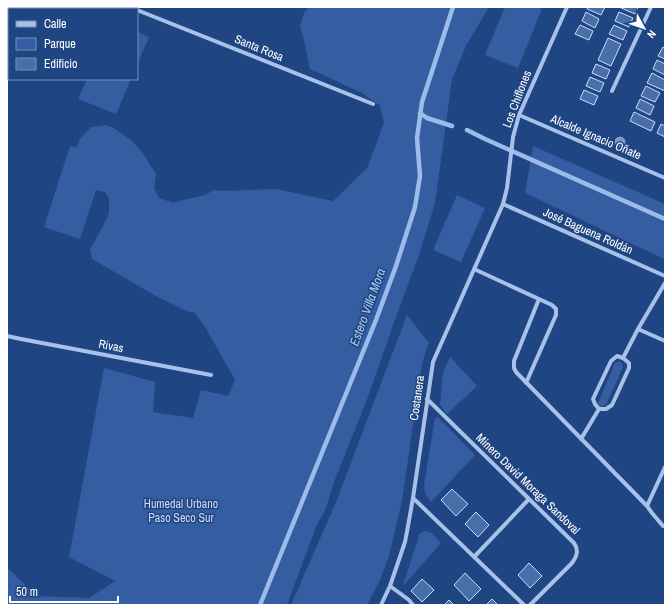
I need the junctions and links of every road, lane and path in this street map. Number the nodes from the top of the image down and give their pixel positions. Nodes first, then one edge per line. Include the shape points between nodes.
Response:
1 (567, 7) edge
2 (651, 7) edge
3 (138, 11) edge
4 (612, 91) dead end
5 (373, 104) dead end
6 (519, 114) junction
7 (665, 178) edge
8 (503, 204) junction
9 (474, 269) junction
10 (665, 276) edge
11 (665, 283) edge
12 (539, 299) junction
13 (638, 329) junction
14 (7, 336) edge
15 (665, 341) edge
16 (623, 358) junction
17 (211, 375) dead end
18 (526, 383) junction
19 (427, 399) junction
20 (599, 409) junction
21 (581, 439) junction
22 (665, 467) edge
23 (413, 498) junction
24 (529, 499) junction
25 (647, 506) junction
26 (663, 526) dead end
27 (474, 557) junction
28 (390, 586) junction
29 (381, 605) edge
30 (413, 605) edge
31 (524, 605) edge
32 (530, 605) edge

1 - 6 street, Los Chiflones
2 - 4 street
3 - 5 street, Santa Rosa
6 - 7 street, Alcalde Ignacio Oñate
6 - 8 street, Los Chiflones
8 - 9 street, Costanera
8 - 10 street, José Baguena Roldán
9 - 12 street
9 - 19 street, Costanera via 435,356
11 - 13 street
12 - 18 street via 514,361 516,372
12 - 18 street via 554,306 556,315
13 - 15 street
13 - 16 street
14 - 17 street, Rivas
16 - 20 street via 629,363 629,368 612,405 606,409
16 - 20 street via 617,356 611,361 593,399
18 - 21 street
19 - 23 street, Costanera
19 - 24 street, Minero David Moraga Sandoval
20 - 21 street
21 - 25 street
22 - 25 street
23 - 27 street
23 - 28 street, Costanera via 404,542
24 - 27 street
24 - 32 street, Minero David Moraga Sandoval via 577,547 576,557 572,562
25 - 26 street
27 - 31 street
28 - 29 street, Costanera
28 - 30 street

